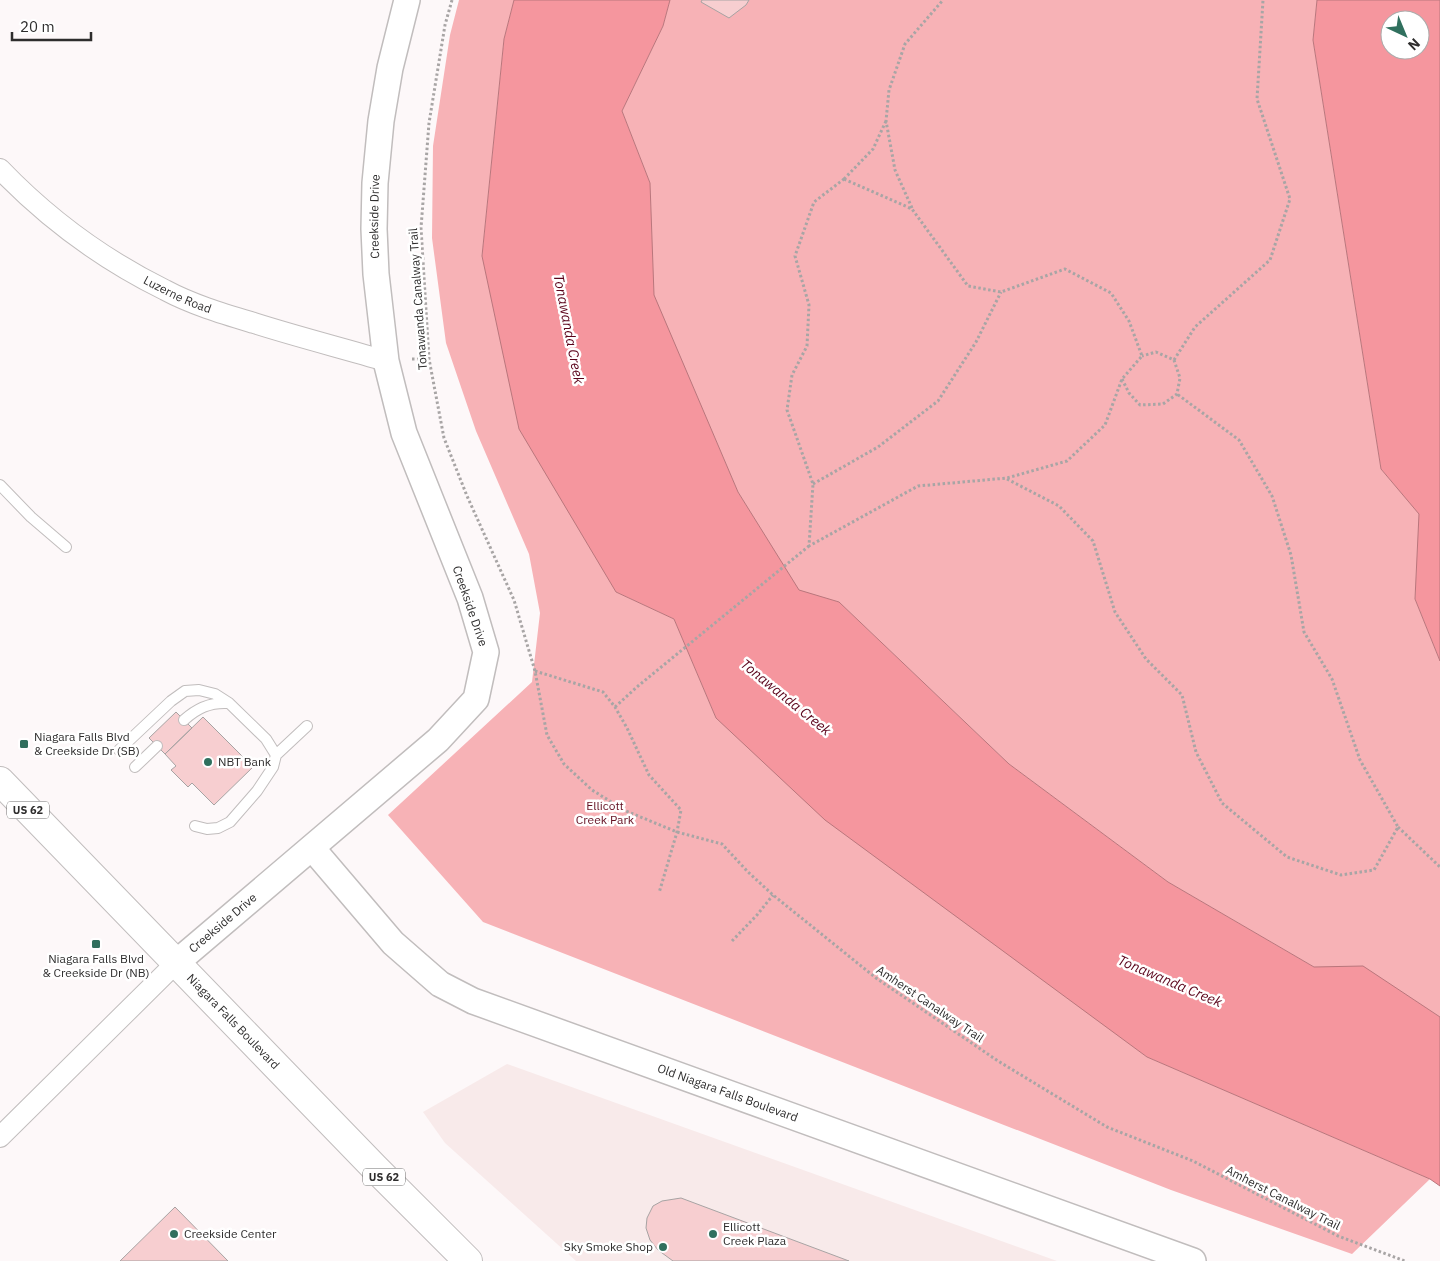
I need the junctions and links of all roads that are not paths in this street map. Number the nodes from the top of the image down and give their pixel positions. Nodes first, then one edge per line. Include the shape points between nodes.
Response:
1 (407, 0) edge
2 (0, 169) edge
3 (386, 360) junction
4 (0, 485) edge
5 (66, 547) dead end
6 (230, 703) junction
7 (184, 720) dead end
8 (307, 726) dead end
9 (157, 746) dead end
10 (119, 750) dead end
11 (276, 755) junction
12 (135, 767) dead end
13 (0, 781) edge
14 (195, 826) dead end
15 (312, 848) junction
16 (177, 962) junction
17 (0, 1137) edge
18 (468, 1261) edge
19 (1193, 1261) edge

1 - 3 street, Creekside Drive via 390,68 375,183 376,274
2 - 3 street, Luzerne Road via 71,234 166,291 218,312
3 - 15 street, Creekside Drive via 404,433 470,598 486,652 476,699 456,723
4 - 5 lane
6 - 7 lane via 205,705
6 - 10 lane via 215,694 185,691
6 - 11 lane via 266,738
8 - 11 lane
9 - 12 lane
11 - 14 lane via 273,767 257,791 230,822 218,828
13 - 16 main road, Niagara Falls Boulevard / US 62
15 - 16 street, Creekside Drive
15 - 19 street, Old Niagara Falls Boulevard via 393,943 440,984 473,1000
16 - 17 street, Creekside Drive
16 - 18 main road, Niagara Falls Boulevard / US 62

